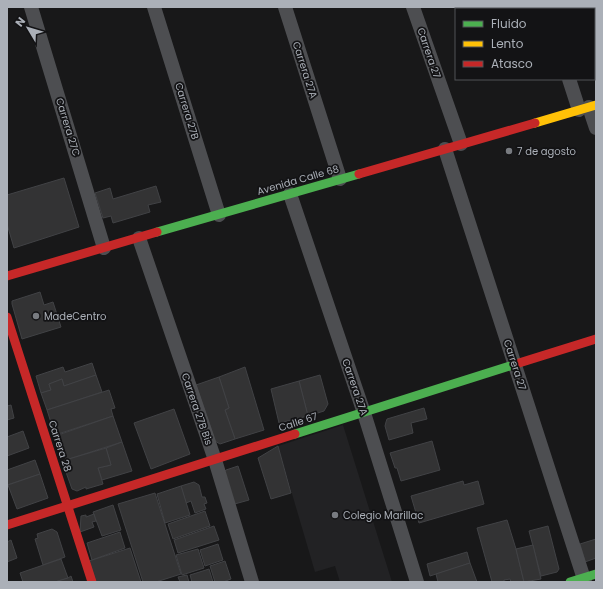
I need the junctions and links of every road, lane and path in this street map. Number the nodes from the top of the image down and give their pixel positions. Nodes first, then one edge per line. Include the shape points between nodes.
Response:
1 (31, 7) edge
2 (154, 7) edge
3 (285, 7) edge
4 (413, 7) edge
5 (570, 80) edge
6 (588, 107) edge
7 (596, 128) edge
8 (460, 144) junction
9 (445, 149) junction
10 (340, 179) junction
11 (290, 194) junction
12 (219, 215) junction
13 (139, 238) junction
14 (104, 248) junction
15 (7, 276) edge
16 (7, 317) edge
17 (596, 339) edge
18 (515, 365) junction
19 (364, 413) junction
20 (215, 460) junction
21 (68, 507) junction
22 (7, 525) edge
23 (588, 578) edge
24 (92, 582) edge
25 (252, 582) edge
26 (417, 582) edge
27 (570, 582) edge

1 - 14 street, Carrera 27C
2 - 12 street, Carrera 27B
3 - 10 street, Carrera 27A
4 - 8 street, Carrera 27
5 - 6 street
6 - 7 street
6 - 8 street, Avenida Calle 68
8 - 9 street, Avenida Calle 68
9 - 10 street, Avenida Calle 68
9 - 18 street, Carrera 27
10 - 11 street, Avenida Calle 68
11 - 12 street, Avenida Calle 68
11 - 19 street, Carrera 27A
12 - 13 street, Avenida Calle 68
13 - 14 street, Avenida Calle 68
13 - 20 street, Carrera 27B Bis
14 - 15 street, Avenida Calle 68
16 - 21 street, Carrera 28
17 - 18 street, Calle 67
18 - 19 street, Calle 67
18 - 23 street, Carrera 27
19 - 20 street, Calle 67
19 - 26 street, Carrera 27A
20 - 21 street, Calle 67
20 - 25 street, Carrera 27B Bis
21 - 22 street, Calle 67
21 - 24 street, Carrera 28
23 - 27 street

